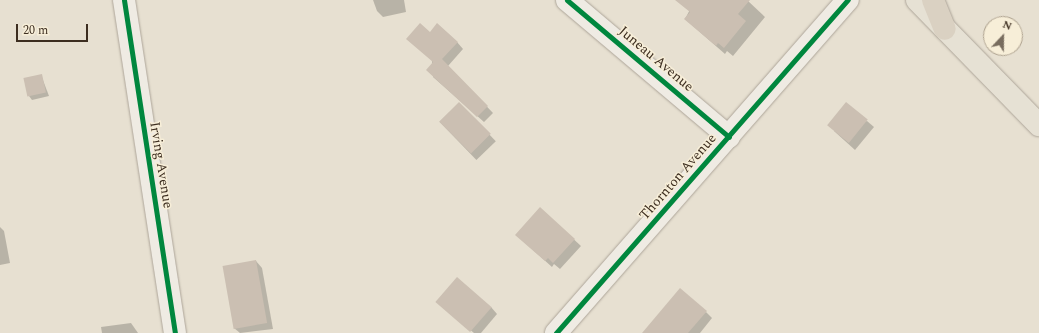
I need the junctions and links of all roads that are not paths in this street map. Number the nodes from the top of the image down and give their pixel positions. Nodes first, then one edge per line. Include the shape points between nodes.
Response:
1 (124, 0) edge
2 (568, 0) edge
3 (848, 0) edge
4 (917, 0) edge
5 (933, 0) edge
6 (946, 29) junction
7 (1039, 125) edge
8 (729, 137) junction
9 (175, 333) edge
10 (556, 333) edge

1 - 9 street, Irving Avenue
2 - 8 street, Juneau Avenue
3 - 8 street, Thornton Avenue
4 - 6 main road
5 - 6 highway
6 - 7 main road
8 - 10 street, Thornton Avenue

